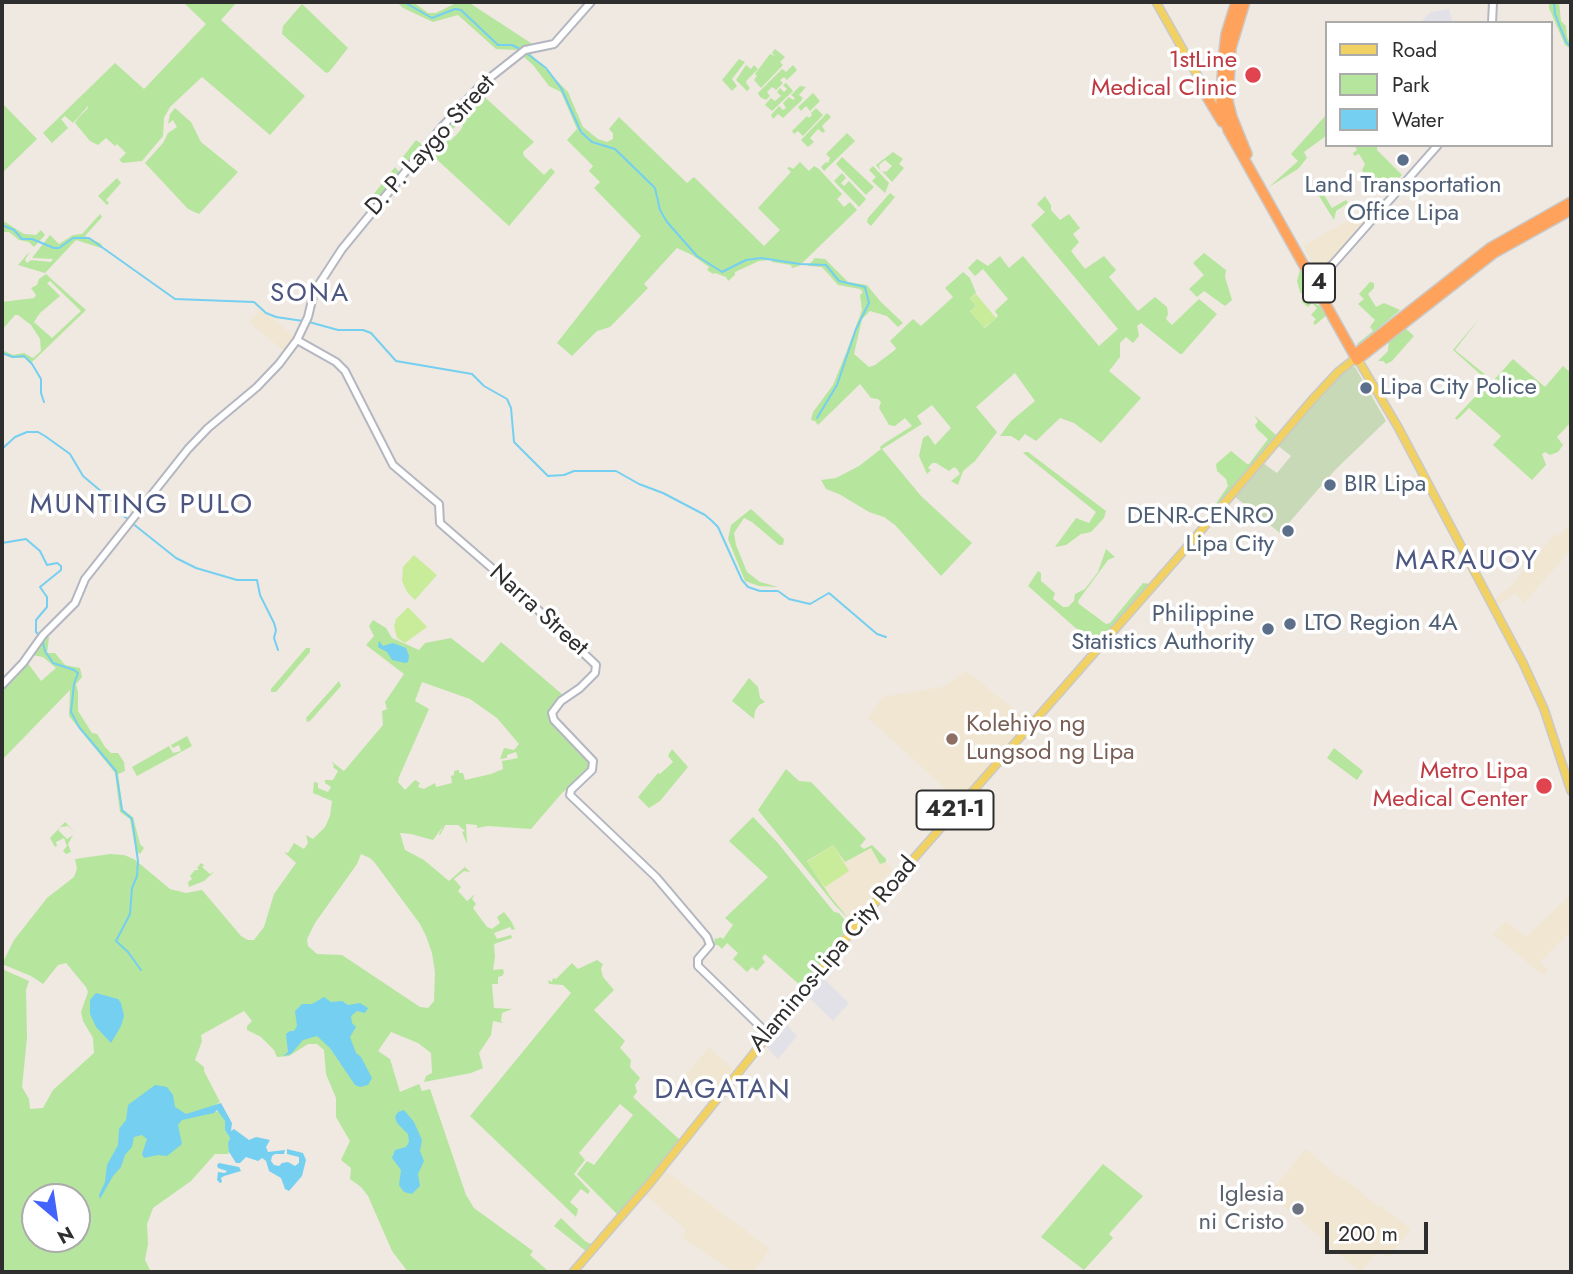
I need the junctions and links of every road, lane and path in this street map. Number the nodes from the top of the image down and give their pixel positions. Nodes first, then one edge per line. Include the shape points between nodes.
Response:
1 (591, 2) edge
2 (1156, 2) edge
3 (1236, 2) edge
4 (1245, 2) edge
5 (1493, 2) edge
6 (1492, 21) edge
7 (1221, 98) junction
8 (1231, 127) junction
9 (1436, 147) edge
10 (1571, 202) edge
11 (1571, 210) edge
12 (1317, 278) junction
13 (297, 340) junction
14 (1357, 358) junction
15 (2, 685) edge
16 (1571, 791) edge
17 (768, 1034) junction
18 (573, 1272) edge

1 - 13 street, D. P. Laygo Street via 554,44 525,50 471,96 364,220 314,292
2 - 7 main road via 1200,80
3 - 7 highway, 4 via 1224,43
4 - 7 highway, 4
5 - 6 street
7 - 8 highway
7 - 8 highway, 4
7 - 8 highway via 1239,123
8 - 12 highway, 4
8 - 14 highway, 4
9 - 12 street
10 - 14 highway via 1490,247
11 - 14 highway via 1492,254
12 - 14 highway, 4
13 - 15 street, D. P. Laygo Street via 257,387 188,449 84,581 75,603
13 - 17 street, Narra Street via 345,370 393,465 439,504 440,523 593,661 595,673 552,713 593,761 592,770 570,795 656,877 706,935 710,945 698,966
14 - 16 main road, 4 via 1410,448 1535,688
14 - 17 main road, Alaminos-Lipa City Road / 421-1 via 1312,400 871,906
17 - 18 main road, Alaminos-Lipa City Road / 421-1

